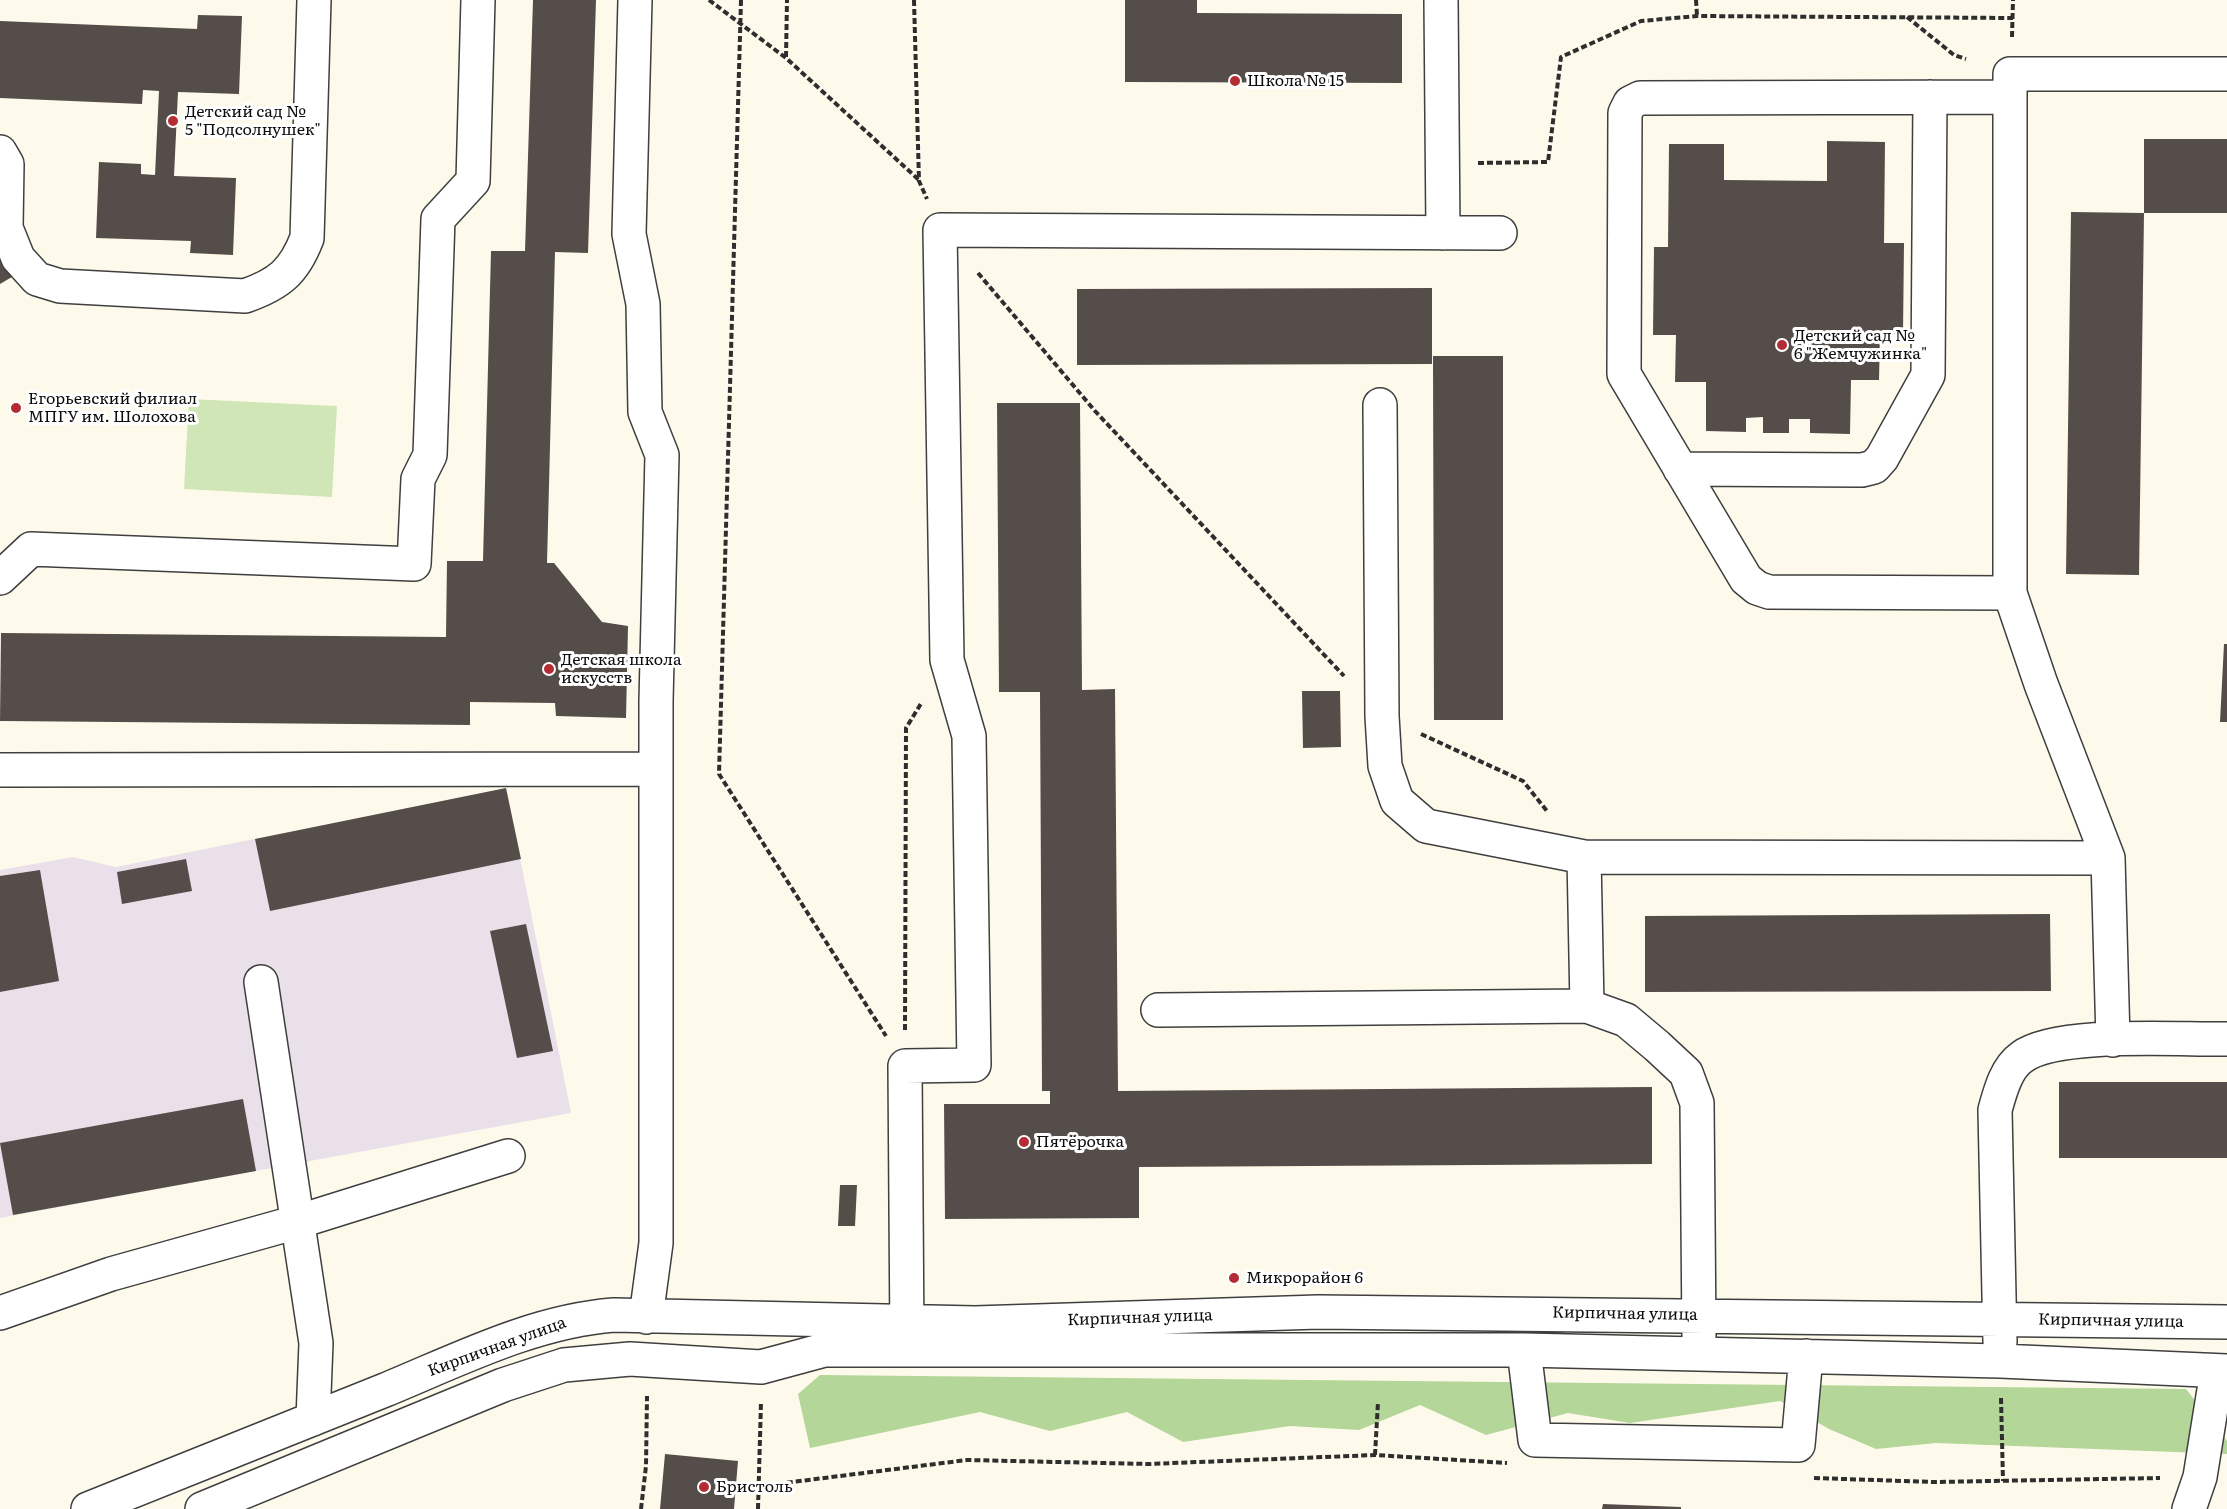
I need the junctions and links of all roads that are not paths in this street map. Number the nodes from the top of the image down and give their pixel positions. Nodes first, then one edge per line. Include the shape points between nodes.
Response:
1 (314, 0) edge
2 (478, 0) edge
3 (635, 0) edge
4 (1441, 0) edge
5 (2227, 74) edge
6 (2010, 85) junction
7 (1930, 97) junction
8 (0, 152) edge
9 (1443, 233) junction
10 (1500, 233) dead end
11 (1380, 405) dead end
12 (1680, 469) junction
13 (0, 578) edge
14 (2010, 592) junction
15 (656, 769) junction
16 (0, 770) edge
17 (1584, 857) junction
18 (2108, 858) junction
19 (261, 982) dead end
20 (1587, 1006) junction
21 (1158, 1010) dead end
22 (2113, 1040) junction
23 (2227, 1040) edge
24 (508, 1156) dead end
25 (297, 1222) junction
26 (0, 1313) edge
27 (1699, 1315) junction
28 (646, 1317) junction
29 (2000, 1319) junction
30 (2227, 1322) edge
31 (906, 1336) junction
32 (1524, 1350) junction
33 (1700, 1354) junction
34 (1806, 1356) junction
35 (2000, 1361) junction
36 (2222, 1371) edge
37 (313, 1419) junction
38 (88, 1509) edge
39 (202, 1509) edge
40 (2189, 1509) edge

1 - 8 street via 307,238 298,260 270,288 245,296 60,286 37,279 18,258 6,228 6,164
2 - 13 street via 473,180 438,219 430,455 418,479 414,564 31,549
3 - 15 street via 629,234 643,304 645,412 662,455
4 - 9 street
5 - 6 street
6 - 7 street
6 - 14 street
7 - 12 street via 1928,375 1881,458 1874,466 1862,470
7 - 12 street via 1640,98 1630,103 1625,112 1623,374
9 - 10 street
9 - 31 street via 940,230 947,660 969,736 974,1065 905,1066
11 - 17 street via 1382,716 1385,766 1397,801 1426,826
12 - 14 street via 1746,579 1756,588 1769,592
14 - 18 street
15 - 16 street
15 - 28 street via 656,1243
17 - 18 street
17 - 20 street
18 - 22 street
19 - 25 street
20 - 21 street
20 - 27 street via 1626,1020 1657,1046 1686,1074 1697,1103
22 - 23 street
22 - 29 street via 2075,1040 2044,1046 2020,1058 2003,1082 1995,1110
24 - 25 street
25 - 26 street via 111,1274
25 - 37 street via 316,1343
27 - 29 street, Кирпичная улица
27 - 31 street, Кирпичная улица via 1318,1312 975,1323
27 - 33 street
28 - 31 street, Кирпичная улица
28 - 37 street, Кирпичная улица via 581,1317 552,1325
29 - 30 street, Кирпичная улица
29 - 35 street
31 - 32 street, Кирпичная улица
31 - 39 street, Кирпичная улица via 825,1350 761,1367 648,1360 564,1365
32 - 33 street, Кирпичная улица
32 - 34 street via 1535,1440 1571,1441 1798,1445
33 - 34 street, Кирпичная улица
34 - 35 street, Кирпичная улица
35 - 36 street, Кирпичная улица
36 - 40 street via 2200,1477
37 - 38 street, Кирпичная улица

